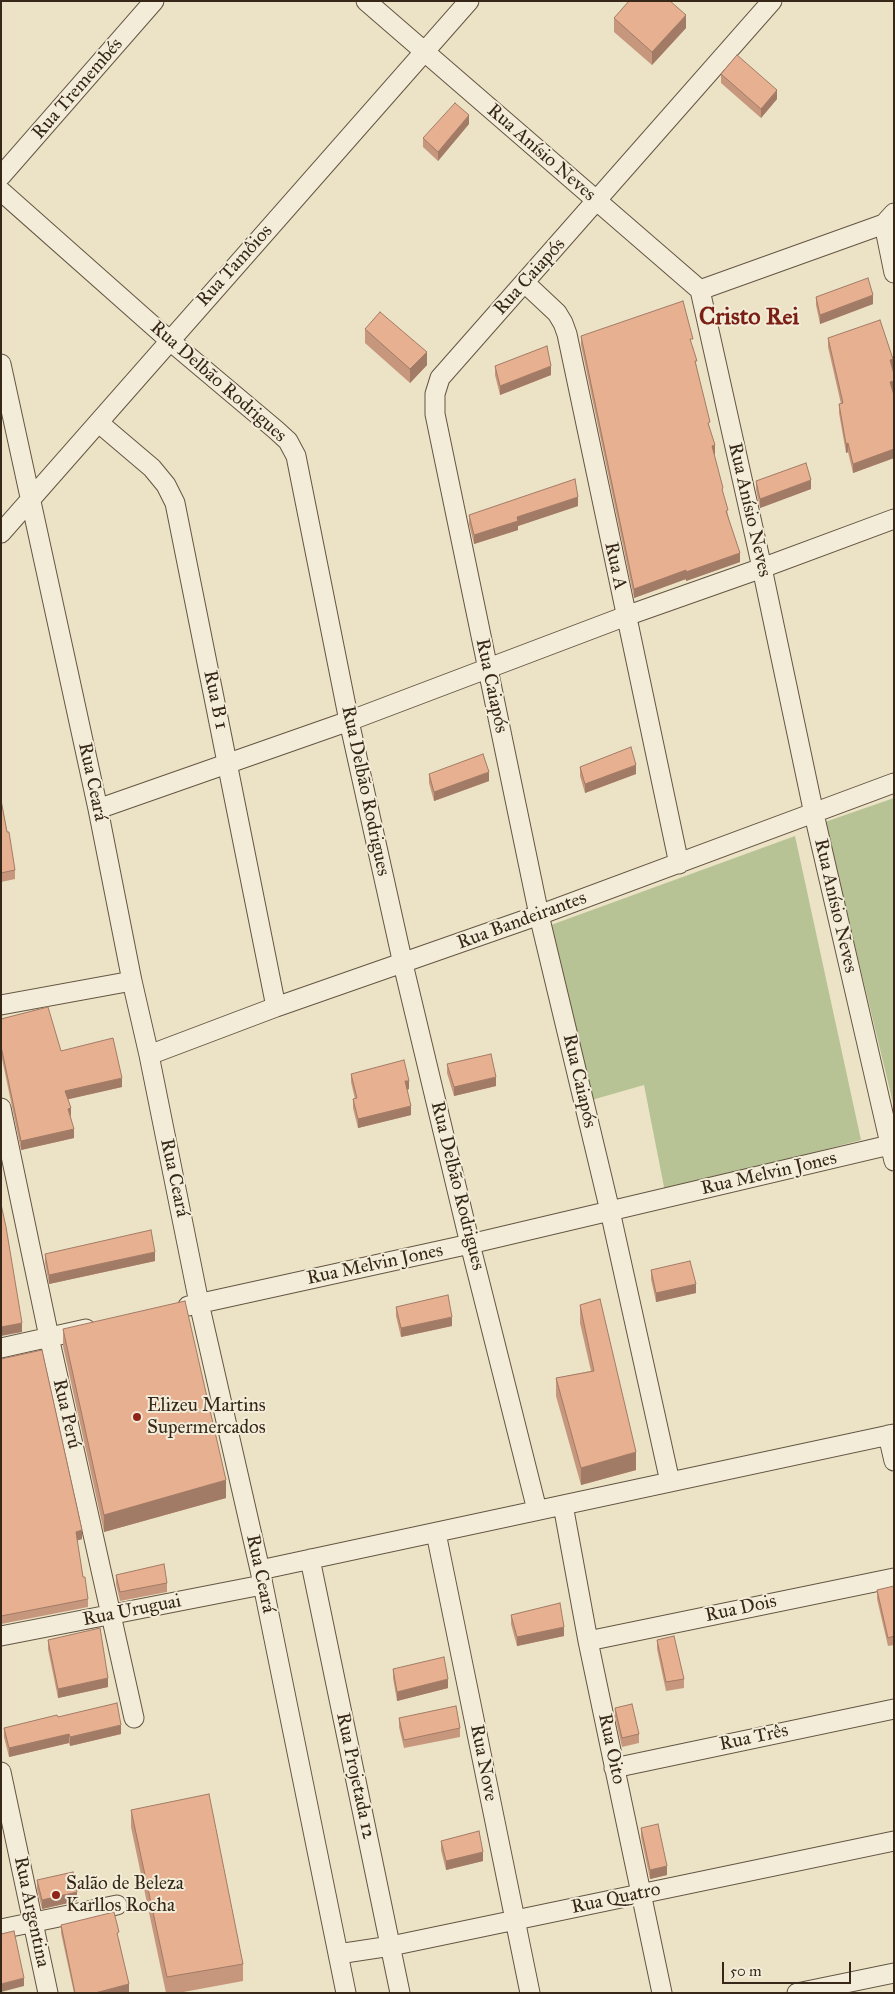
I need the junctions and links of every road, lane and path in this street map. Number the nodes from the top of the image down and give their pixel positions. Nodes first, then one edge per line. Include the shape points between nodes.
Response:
1 (154, 1) edge
2 (366, 1) edge
3 (469, 1) edge
4 (772, 1) edge
5 (426, 52) junction
6 (1, 176) edge
7 (1, 191) edge
8 (597, 201) junction
9 (889, 218) edge
10 (894, 273) edge
11 (525, 283) junction
12 (700, 290) junction
13 (169, 340) junction
14 (1, 364) edge
15 (99, 423) junction
16 (30, 500) junction
17 (894, 519) edge
18 (1, 532) edge
19 (762, 568) junction
20 (626, 616) junction
21 (487, 670) junction
22 (349, 721) junction
23 (228, 762) junction
24 (894, 783) edge
25 (98, 809) junction
26 (814, 814) junction
27 (679, 864) junction
28 (539, 915) junction
29 (403, 964) junction
30 (132, 981) junction
31 (1, 1005) edge
32 (276, 1007) junction
33 (149, 1055) junction
34 (1, 1108) edge
35 (892, 1150) edge
36 (610, 1211) junction
37 (470, 1244) junction
38 (199, 1303) junction
39 (171, 1310) edge
40 (105, 1324) edge
41 (49, 1337) junction
42 (1, 1348) edge
43 (891, 1435) edge
44 (894, 1462) edge
45 (670, 1482) junction
46 (563, 1505) junction
47 (538, 1510) junction
48 (436, 1532) junction
49 (310, 1559) junction
50 (261, 1577) junction
51 (894, 1578) edge
52 (111, 1615) junction
53 (1, 1636) edge
54 (588, 1641) junction
55 (894, 1709) edge
56 (134, 1718) dead end
57 (614, 1768) junction
58 (1, 1772) edge
59 (894, 1841) edge
60 (641, 1894) junction
61 (117, 1905) dead end
62 (515, 1921) junction
63 (33, 1922) junction
64 (1, 1928) edge
65 (391, 1946) junction
66 (338, 1954) junction
67 (894, 1973) edge
68 (48, 1993) edge
69 (346, 1993) edge
70 (400, 1993) edge
71 (530, 1993) edge
72 (662, 1993) edge
73 (797, 1993) edge

1 - 6 street, Rua Tremembés
2 - 5 street, Rua Anísio Neves
3 - 5 street, Rua Tamôios
4 - 8 street, Rua Caiapós
5 - 8 street, Rua Anísio Neves
5 - 13 street, Rua Tamôios
7 - 13 street, Rua Delbão Rodrigues
8 - 11 street, Rua Caiapós
8 - 12 street, Rua Anísio Neves
9 - 10 street
9 - 12 street
11 - 20 street, Rua A via 557,313 567,334
11 - 21 street, Rua Caiapós via 440,378 435,394 435,414
12 - 19 street, Rua Anísio Neves
13 - 15 street, Rua Tamôios
13 - 22 street, Rua Delbão Rodrigues via 276,430 288,441 296,456
14 - 16 street, Rua Ceará
15 - 16 street, Rua Tamôios
15 - 23 street, Rua B 1 via 152,468 175,503
16 - 18 street, Rua Tamôios
16 - 25 street, Rua Ceará
17 - 19 street
19 - 20 street
19 - 26 street, Rua Anísio Neves
20 - 21 street
20 - 27 street, Rua A
21 - 22 street
21 - 28 street, Rua Caiapós
22 - 23 street
22 - 29 street, Rua Delbão Rodrigues
23 - 25 street
23 - 32 street, Rua B 1
24 - 26 street, Rua Bandeirantes
25 - 30 street, Rua Ceará
26 - 27 street, Rua Bandeirantes
26 - 35 street, Rua Anísio Neves
27 - 28 street, Rua Bandeirantes
28 - 29 street, Rua Bandeirantes
28 - 36 street, Rua Caiapós
29 - 32 street, Rua Bandeirantes
29 - 37 street, Rua Delbão Rodrigues
30 - 31 street
30 - 33 street, Rua Ceará
32 - 33 street, Rua Bandeirantes
33 - 38 street, Rua Ceará
34 - 41 street, Rua Perú
35 - 36 street, Rua Melvin Jones
36 - 37 street, Rua Melvin Jones
36 - 45 street, Rua Caiapós
37 - 38 street, Rua Melvin Jones
37 - 47 street, Rua Delbão Rodrigues
38 - 39 street, Rua Melvin Jones
38 - 50 street, Rua Ceará
40 - 41 street
41 - 42 street
41 - 52 street, Rua Perú
43 - 44 street
43 - 45 street, Rua Uruguai
45 - 46 street, Rua Uruguai
46 - 47 street, Rua Uruguai
46 - 54 street, Rua Oito
47 - 48 street, Rua Uruguai
48 - 49 street, Rua Uruguai
48 - 62 street, Rua Nove
49 - 50 street, Rua Uruguai
49 - 65 street, Rua Projetada 12
50 - 52 street, Rua Uruguai
50 - 66 street, Rua Ceará
51 - 54 street, Rua Dois
52 - 53 street, Rua Uruguai
52 - 56 street, Rua Perú
54 - 57 street, Rua Oito
55 - 57 street, Rua Três
57 - 60 street, Rua Oito
58 - 63 street, Rua Argentina
59 - 60 street, Rua Quatro
60 - 62 street, Rua Quatro
60 - 72 street, Rua Oito
61 - 63 street
62 - 65 street, Rua Quatro
62 - 71 street, Rua Nove
63 - 64 street
63 - 68 street, Rua Argentina
65 - 66 street, Rua Quatro
65 - 70 street, Rua Projetada 12
66 - 69 street, Rua Ceará
67 - 73 street

